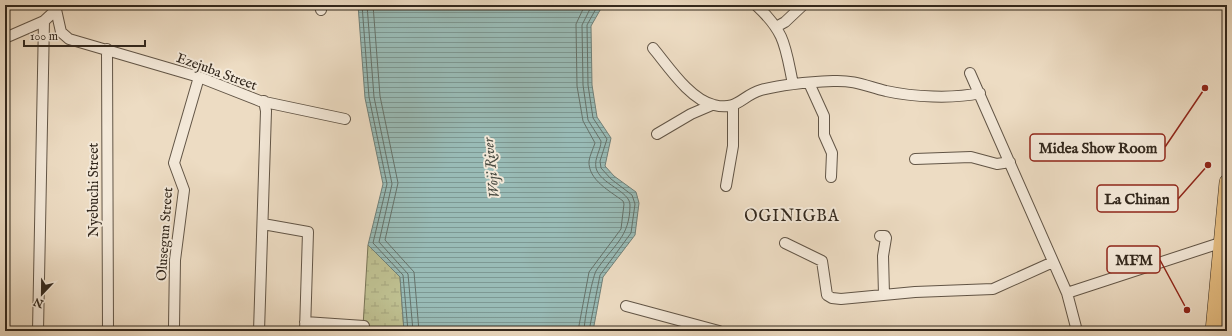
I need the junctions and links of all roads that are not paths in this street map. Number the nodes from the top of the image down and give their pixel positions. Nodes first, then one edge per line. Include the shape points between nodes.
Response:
1 (756, 5) edge
2 (803, 5) edge
3 (56, 8) edge
4 (44, 20) junction
5 (776, 27) junction
6 (5, 38) edge
7 (653, 48) dead end
8 (107, 49) junction
9 (970, 73) dead end
10 (199, 77) junction
11 (809, 83) junction
12 (793, 84) junction
13 (980, 93) junction
14 (264, 101) junction
15 (712, 105) junction
16 (733, 107) junction
17 (345, 119) dead end
18 (657, 134) dead end
19 (915, 159) dead end
20 (1010, 162) junction
21 (831, 176) dead end
22 (1227, 182) edge
23 (726, 186) dead end
24 (263, 224) junction
25 (880, 236) dead end
26 (785, 243) dead end
27 (1220, 243) junction
28 (1053, 262) junction
29 (1067, 293) junction
30 (884, 295) junction
31 (626, 306) dead end
32 (1227, 310) edge
33 (174, 326) dead end
34 (364, 326) dead end
35 (305, 327) edge
36 (38, 331) edge
37 (108, 331) edge
38 (259, 331) edge
39 (719, 331) edge
40 (1077, 331) edge
41 (1213, 331) edge
42 (1225, 331) edge

1 - 5 street
2 - 5 street
3 - 4 street
3 - 8 street, Ezejuba Street via 64,36
4 - 6 street
4 - 36 street
5 - 12 street via 784,43
7 - 15 street via 689,90
8 - 10 street, Ezejuba Street
8 - 37 street, Nyebuchi Street
9 - 13 street
10 - 14 street, Ezejuba Street
10 - 33 street, Olusegun Street via 174,163 184,190 175,260
11 - 12 street
11 - 13 street via 850,81 895,93 936,96
11 - 21 street via 824,116 824,135 832,153
12 - 16 street via 760,90
13 - 20 street
14 - 17 street
14 - 24 street, Ezejuba Street via 266,111
15 - 16 street
15 - 18 street
16 - 23 street via 733,146
19 - 20 street via 971,157 997,164
20 - 28 street
22 - 27 main road
24 - 35 street via 308,232
24 - 38 street, Ezejuba Street
25 - 30 street via 886,238 883,256
26 - 30 street via 822,261 826,292 832,298
27 - 29 street
27 - 41 main road
28 - 29 street
28 - 30 street via 993,289
29 - 40 street
31 - 39 street
32 - 42 main road
34 - 35 street

